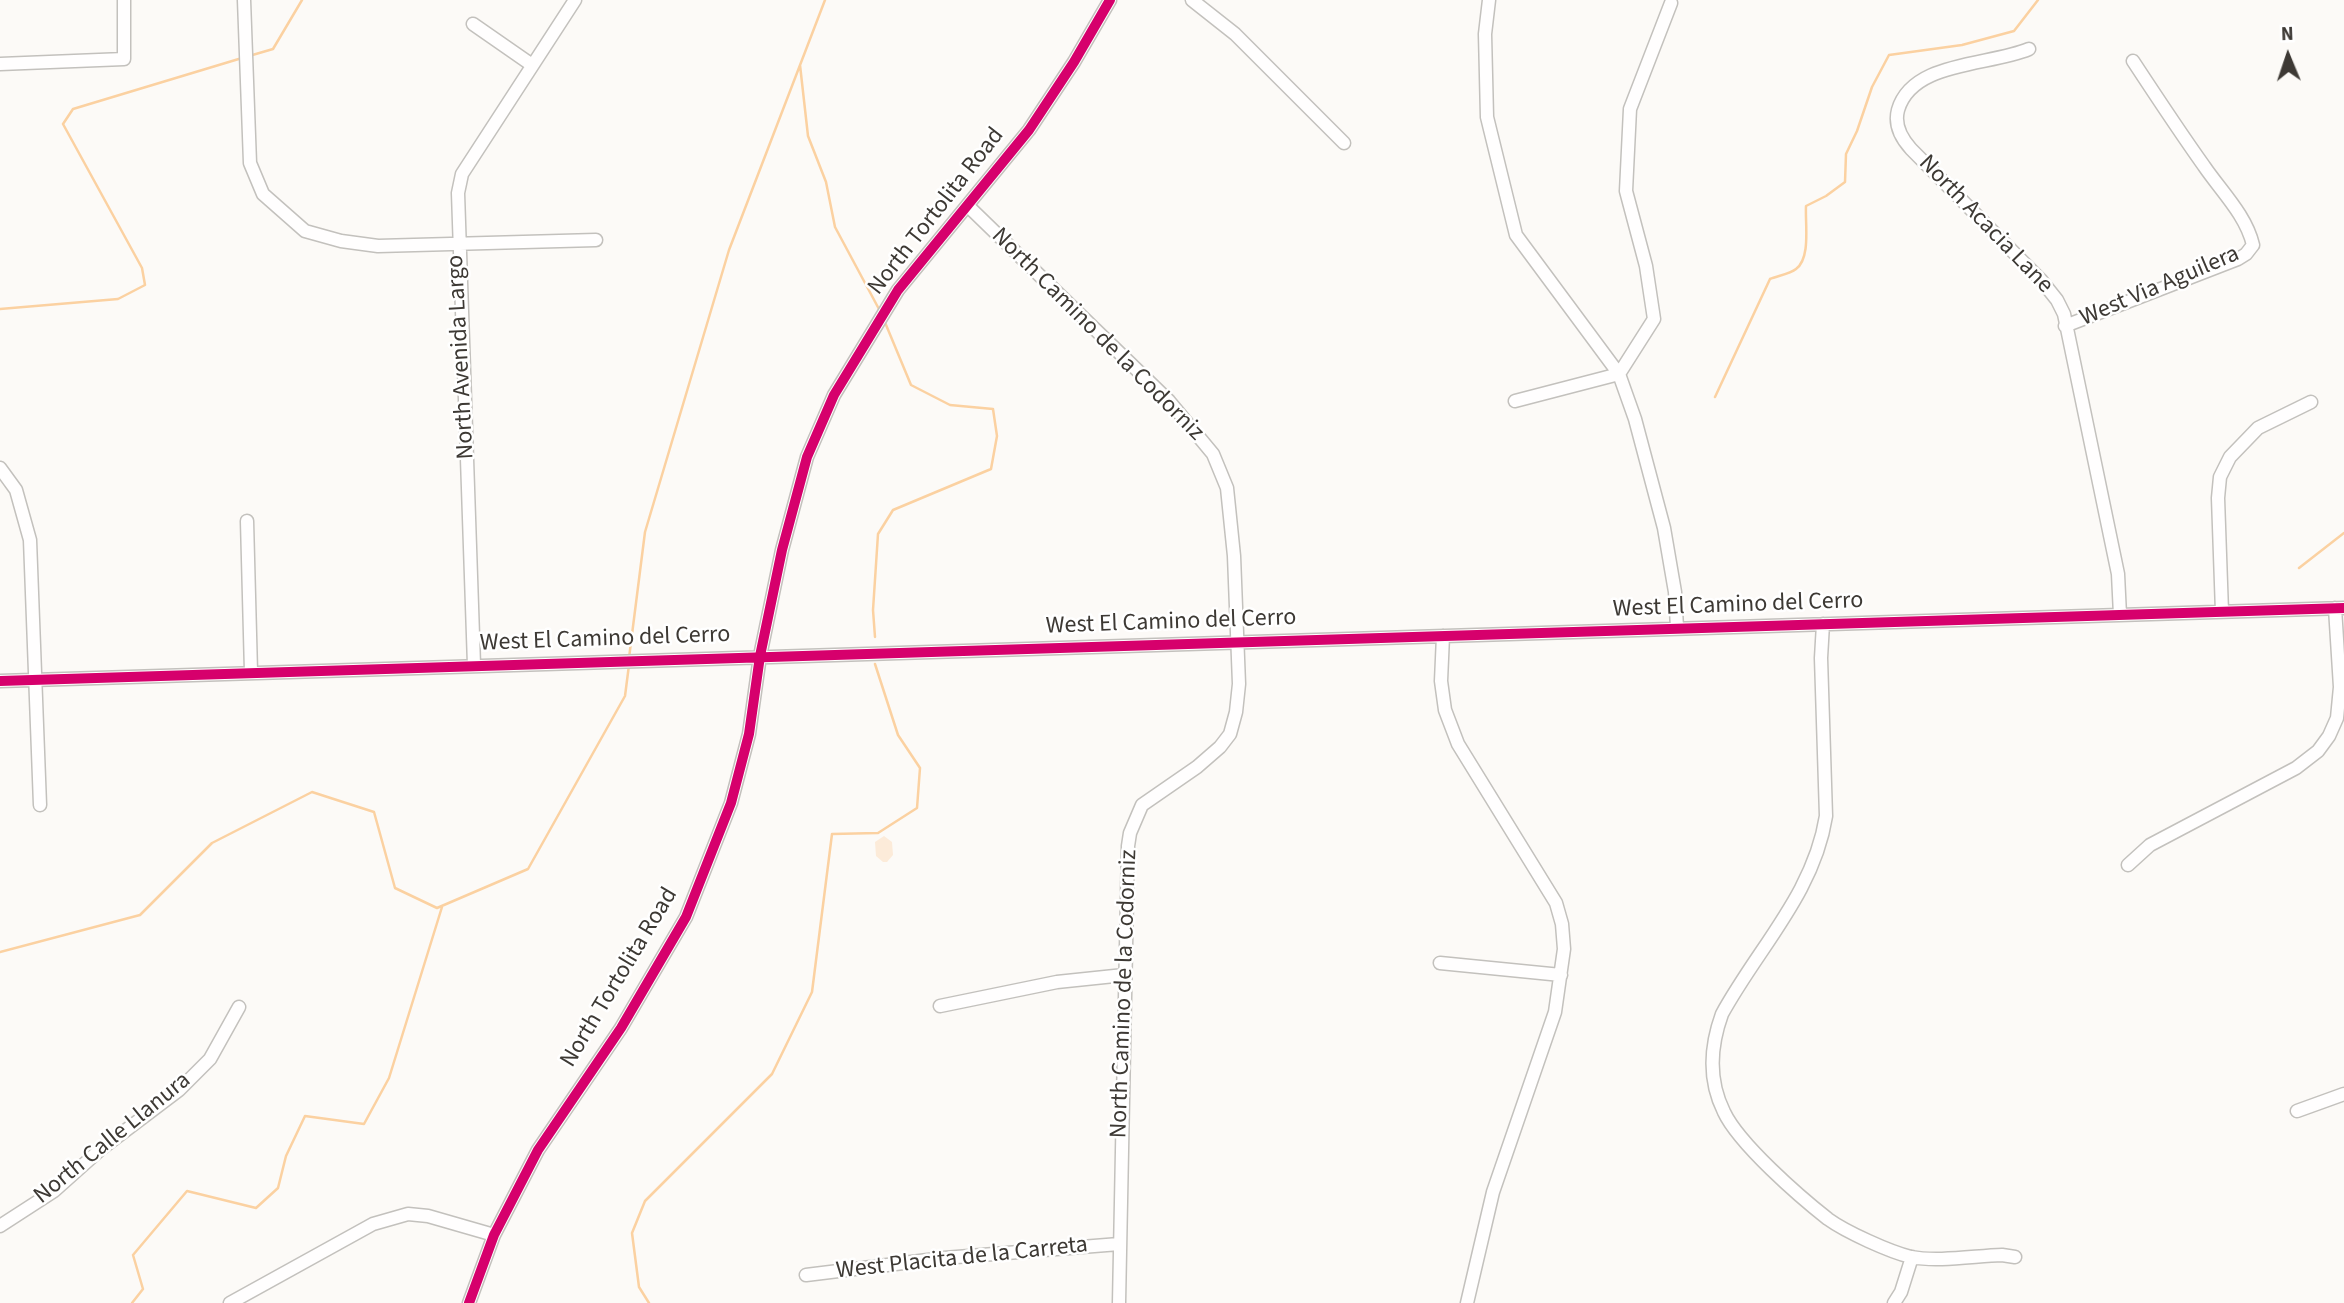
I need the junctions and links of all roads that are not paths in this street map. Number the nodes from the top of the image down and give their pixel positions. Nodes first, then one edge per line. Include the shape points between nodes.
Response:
1 (124, 0) edge
2 (244, 0) edge
3 (575, 0) edge
4 (1110, 0) edge
5 (1192, 0) edge
6 (1489, 0) edge
7 (1671, 3) dead end
8 (473, 24) dead end
9 (2029, 49) dead end
10 (2133, 61) dead end
11 (0, 64) edge
12 (532, 65) junction
13 (1344, 143) dead end
14 (968, 206) junction
15 (596, 240) dead end
16 (461, 245) junction
17 (2064, 326) junction
18 (1619, 374) junction
19 (1515, 401) dead end
20 (2311, 402) dead end
21 (0, 468) edge
22 (247, 521) dead end
23 (2340, 608) edge
24 (2222, 612) junction
25 (2120, 615) junction
26 (1823, 624) junction
27 (1676, 628) junction
28 (1443, 636) junction
29 (1237, 642) junction
30 (760, 656) junction
31 (474, 665) junction
32 (251, 672) junction
33 (35, 679) junction
34 (0, 681) edge
35 (40, 805) dead end
36 (2128, 866) dead end
37 (1440, 963) dead end
38 (1124, 975) junction
39 (1560, 975) junction
40 (940, 1006) dead end
41 (239, 1007) dead end
42 (2344, 1094) edge
43 (2297, 1111) dead end
44 (0, 1226) edge
45 (494, 1235) junction
46 (1119, 1244) junction
47 (1912, 1257) junction
48 (2015, 1257) dead end
49 (806, 1275) dead end
50 (230, 1303) edge
51 (469, 1303) edge
52 (1119, 1303) edge
53 (1467, 1303) edge
54 (1894, 1303) edge

1 - 11 street via 124,59
2 - 16 street, North Avenida Largo via 250,163 263,194 305,231 341,241 378,246
3 - 12 street
4 - 14 street, North Tortolita Road via 1029,130
5 - 13 street via 1235,34
6 - 18 street via 1487,117 1516,235
7 - 18 street via 1630,108 1626,191 1646,266 1654,319
8 - 12 street
9 - 17 street, North Acacia Lane via 1925,77 1904,96 1896,123 1911,149 2041,280 2064,314
10 - 17 street, West Via Aguilera via 2241,216 2253,245 2238,259
12 - 16 street via 462,174 458,193
14 - 29 street, North Camino de la Codorniz via 1169,401 1213,454 1230,507
14 - 30 street, North Tortolita Road via 898,290 834,395 807,457
15 - 16 street
16 - 31 street, North Avenida Largo
17 - 25 street, North Acacia Lane via 2118,574
18 - 19 street
18 - 27 street via 1664,528
20 - 24 street via 2258,428 2230,457 2220,477
21 - 33 street via 16,490 30,540
22 - 32 street
23 - 24 street, West El Camino del Cerro
23 - 36 street via 2337,718 2318,751 2296,768 2150,845
24 - 25 street, West El Camino del Cerro
25 - 26 street, West El Camino del Cerro
26 - 27 street, West El Camino del Cerro
26 - 47 street via 1826,816 1822,842 1800,893 1722,1014 1711,1065 1724,1112 1740,1137 1830,1221
27 - 28 street, West El Camino del Cerro
28 - 29 street, West El Camino del Cerro
28 - 39 street via 1445,710 1458,744 1556,903 1564,949
29 - 30 street, West El Camino del Cerro
29 - 38 street, North Camino de la Codorniz via 1239,684 1230,734 1196,767 1142,805 1130,833
30 - 31 street, West El Camino del Cerro
30 - 45 street, North Tortolita Road via 749,734 731,803 687,917 621,1028 538,1150
31 - 32 street, West El Camino del Cerro
32 - 33 street, West El Camino del Cerro
33 - 34 street, West El Camino del Cerro
33 - 35 street
37 - 39 street
38 - 40 street via 1057,982
38 - 46 street, North Camino de la Codorniz
39 - 53 street via 1555,1012 1493,1192
41 - 44 street, North Calle Llanura via 210,1059 180,1090 54,1191
42 - 43 street
45 - 50 street via 408,1214 373,1224
45 - 51 street, North Tortolita Road
46 - 49 street, West Placita de la Carreta
46 - 52 street, North Camino de la Codorniz
47 - 48 street
47 - 54 street

